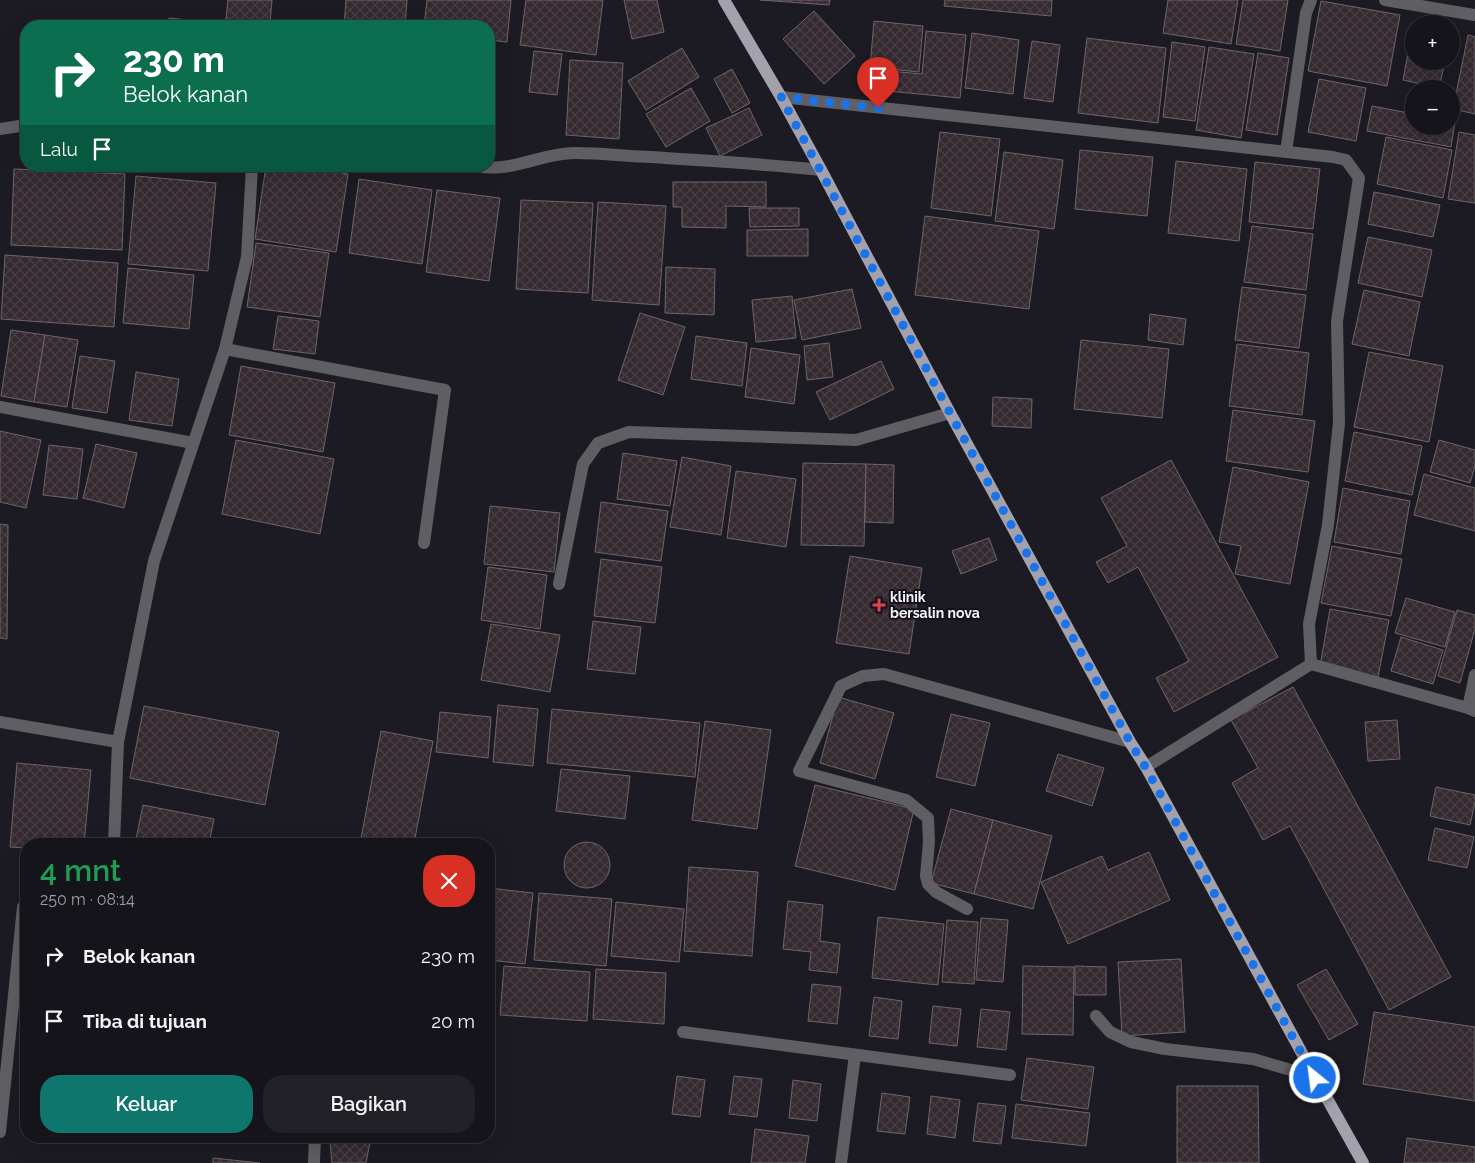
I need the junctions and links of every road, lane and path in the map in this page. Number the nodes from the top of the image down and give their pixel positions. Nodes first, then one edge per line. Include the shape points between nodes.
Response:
1 (724, 0) edge
2 (1311, 0) edge
3 (1385, 0) edge
4 (1475, 15) edge
5 (781, 97) junction
6 (20, 126) edge
7 (0, 129) edge
8 (1286, 152) junction
9 (495, 169) edge
10 (822, 170) junction
11 (252, 172) edge
12 (225, 349) junction
13 (0, 408) edge
14 (950, 413) junction
15 (193, 443) junction
16 (424, 543) dead end
17 (559, 584) dead end
18 (1311, 664) junction
19 (1475, 675) edge
20 (1472, 710) edge
21 (0, 722) edge
22 (118, 742) junction
23 (1130, 742) junction
24 (1146, 768) junction
25 (114, 838) edge
26 (967, 909) dead end
27 (20, 936) edge
28 (1096, 1016) dead end
29 (683, 1032) dead end
30 (854, 1055) junction
31 (1010, 1076) dead end
32 (1315, 1078) junction
33 (0, 1130) edge
34 (315, 1143) edge
35 (314, 1163) edge
36 (841, 1163) edge
37 (1363, 1163) edge

1 - 5 main road
2 - 8 street via 1306,13
3 - 4 street
5 - 8 street
5 - 10 main road
6 - 7 street
8 - 18 street via 1346,160 1359,178 1337,321 1339,423 1328,525 1309,624
9 - 10 street via 573,153
10 - 14 main road
11 - 12 street via 247,257
12 - 15 street
12 - 16 street via 444,390
13 - 15 street
14 - 17 street via 856,440 629,432 598,443 583,464
14 - 23 main road
15 - 22 street via 154,562
18 - 20 street
18 - 24 street
19 - 20 street
21 - 22 street
22 - 25 street
23 - 24 main road
23 - 26 street via 884,674 863,676 841,686 799,771 906,800 928,818 928,884
24 - 32 main road
27 - 33 street
28 - 32 street via 1110,1032 1131,1042 1253,1059
29 - 30 street
30 - 31 street
30 - 36 street
32 - 37 main road
34 - 35 street

